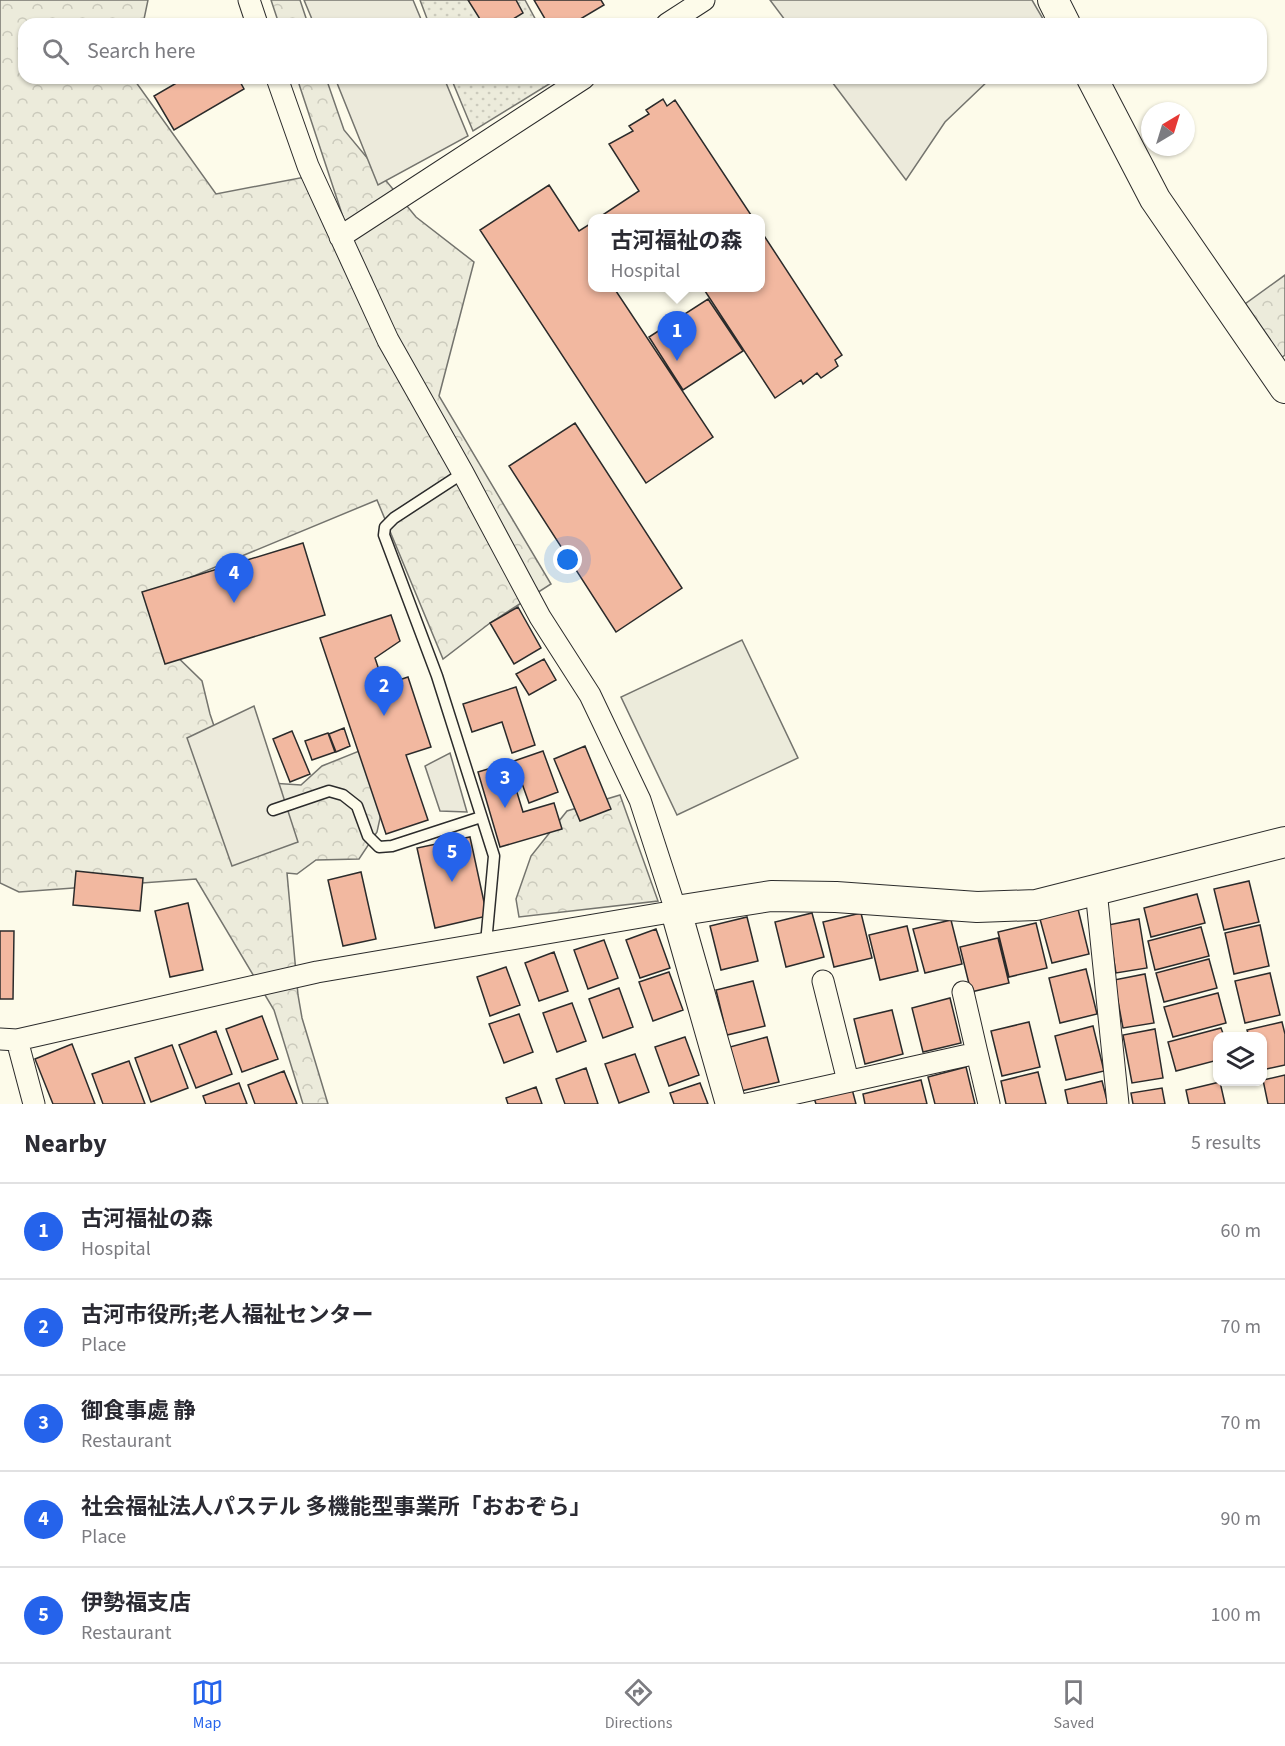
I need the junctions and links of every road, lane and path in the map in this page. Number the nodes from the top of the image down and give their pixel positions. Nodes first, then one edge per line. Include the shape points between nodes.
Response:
1 (249, 0) edge
2 (704, 0) edge
3 (1053, 0) edge
4 (255, 18) edge
5 (676, 18) edge
6 (1062, 18) edge
7 (279, 84) edge
8 (575, 84) edge
9 (1095, 84) edge
10 (340, 237) junction
11 (1282, 378) edge
12 (464, 473) junction
13 (273, 810) dead end
14 (481, 817) junction
15 (1285, 842) edge
16 (1096, 890) junction
17 (676, 911) junction
18 (486, 943) junction
19 (823, 981) dead end
20 (963, 992) dead end
21 (9, 1040) edge
22 (977, 1053) junction
23 (848, 1081) junction
24 (34, 1104) edge
25 (731, 1104) edge
26 (747, 1104) edge
27 (989, 1104) edge
28 (1118, 1104) edge

1 - 4 street
2 - 5 street
3 - 6 street
7 - 10 street via 308,166
8 - 10 street
9 - 11 street via 1155,199
10 - 12 street via 388,340
12 - 14 lane via 394,518 385,527 384,535 437,676
12 - 17 street via 540,617 595,706 640,800
13 - 14 lane via 329,791 343,795 357,806 368,836 379,847
14 - 18 lane via 494,856
15 - 16 street
16 - 17 street via 1036,905 977,907 771,896
16 - 28 street
17 - 18 street
17 - 25 street
18 - 21 street via 317,972
19 - 23 street
20 - 22 street
21 - 24 street
22 - 23 street
22 - 27 street
23 - 26 street

